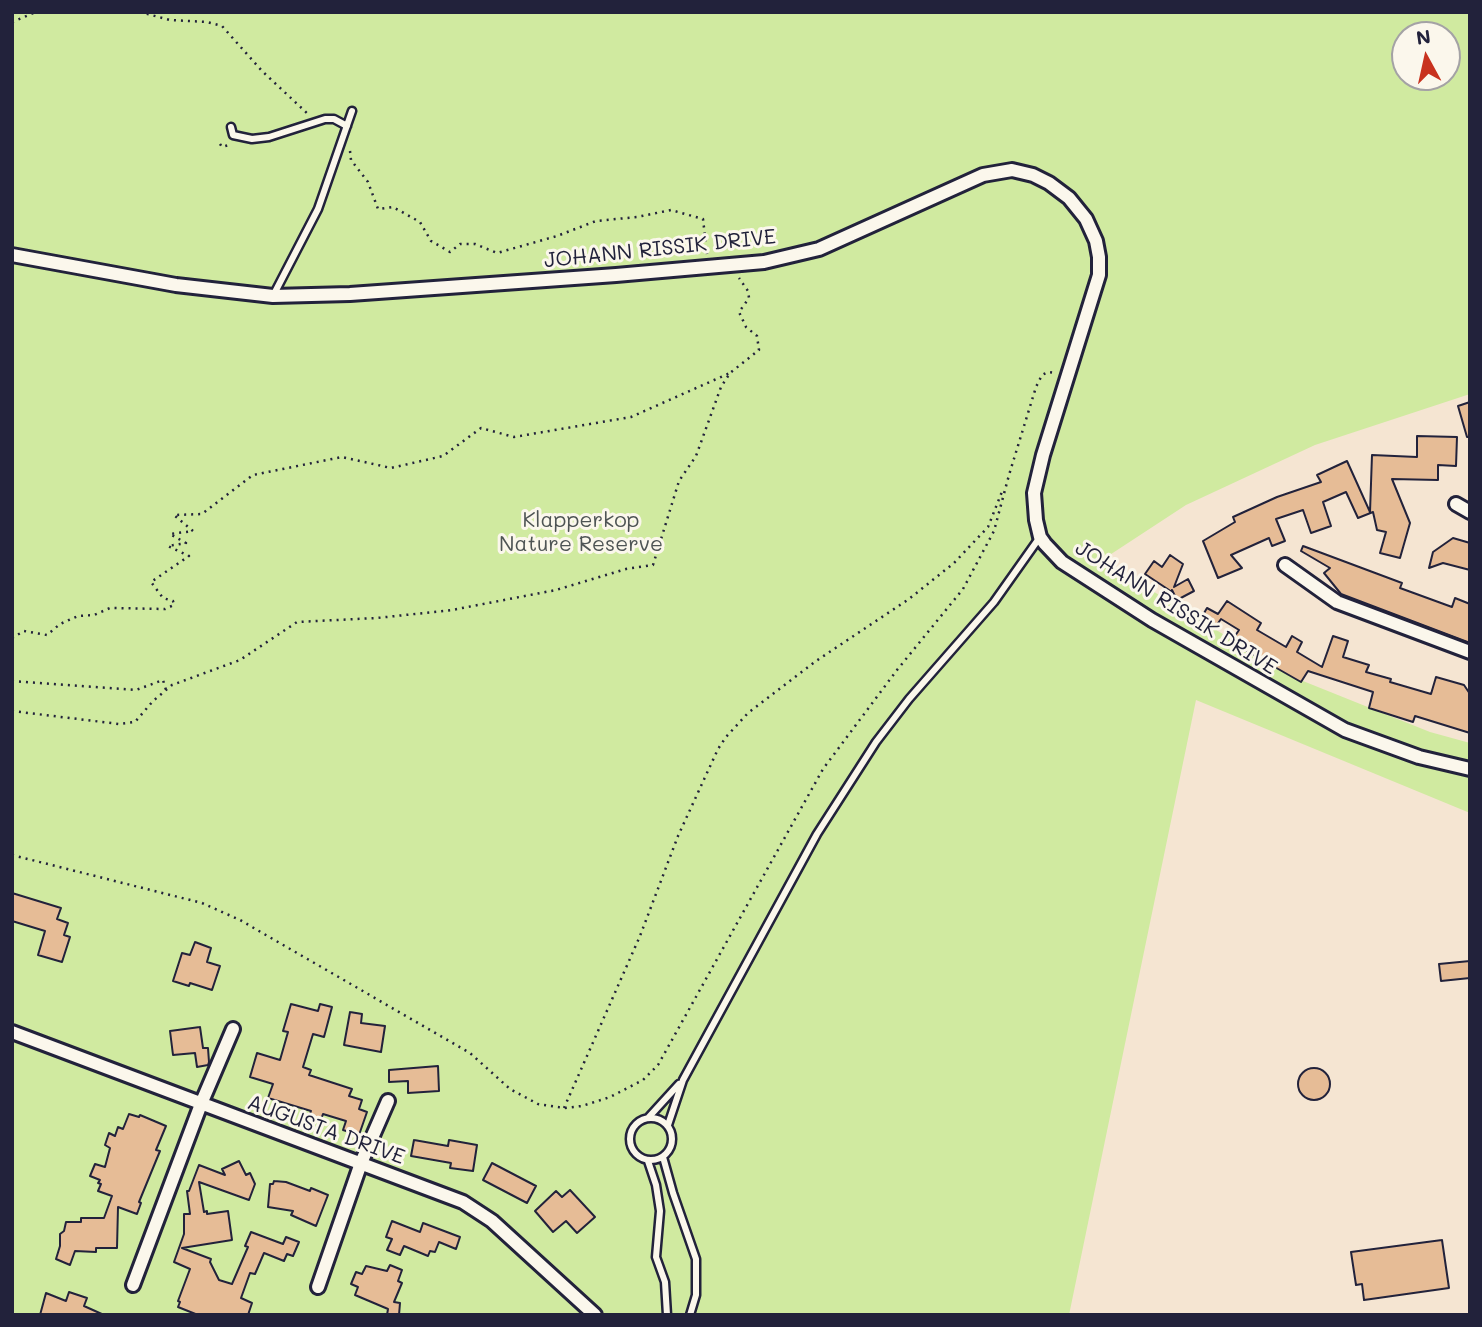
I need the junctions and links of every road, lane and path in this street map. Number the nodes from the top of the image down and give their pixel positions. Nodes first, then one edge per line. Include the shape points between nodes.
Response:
1 (36, 12) edge
2 (141, 12) edge
3 (12, 22) edge
4 (352, 111) dead end
5 (317, 122) junction
6 (347, 126) junction
7 (231, 127) dead end
8 (349, 149) dead end
9 (12, 254) edge
10 (708, 258) dead end
11 (729, 265) junction
12 (273, 296) junction
13 (730, 373) junction
14 (1068, 377) junction
15 (1009, 475) junction
16 (1456, 504) dead end
17 (1470, 512) edge
18 (1040, 537) junction
19 (1284, 565) dead end
20 (12, 638) edge
21 (1470, 652) edge
22 (12, 681) edge
23 (166, 690) junction
24 (12, 711) edge
25 (1470, 769) edge
26 (12, 855) edge
27 (233, 1029) dead end
28 (12, 1032) edge
29 (683, 1080) junction
30 (388, 1101) dead end
31 (201, 1104) junction
32 (564, 1108) junction
33 (648, 1118) junction
34 (668, 1125) junction
35 (663, 1157) junction
36 (648, 1161) junction
37 (361, 1163) junction
38 (133, 1284) dead end
39 (318, 1287) dead end
40 (594, 1315) edge
41 (667, 1315) edge
42 (690, 1315) edge

1 - 3 path
2 - 5 path via 222,26
4 - 6 lane
5 - 6 lane via 334,119
5 - 7 lane via 252,139 233,135
6 - 12 lane via 318,209
8 - 10 path via 378,209 393,207 419,222 431,241 450,252 460,244 475,244 497,253 596,221 671,210 703,219
9 - 12 street, JOHANN RISSIK DRIVE via 176,285
11 - 12 street, JOHANN RISSIK DRIVE
11 - 13 path via 748,290 749,298 739,312 757,337 759,350
11 - 14 street, JOHANN RISSIK DRIVE via 819,249 983,175 1012,170 1033,175 1069,198 1086,219 1099,257 1099,275
13 - 20 path via 631,417 514,436 481,428 443,456 391,468 342,457 253,475 202,514 174,515 192,531 170,534 186,542 168,545 189,556 150,582 174,605 165,609 110,608 78,616 47,635 24,631
13 - 23 path via 696,456 679,481 653,565 452,610 297,622 240,660
14 - 15 path via 1054,372 1042,375
14 - 18 street, JOHANN RISSIK DRIVE via 1034,493
15 - 32 path via 994,531 963,589 823,769 658,1065 643,1080 610,1097
15 - 32 path via 988,527 954,563 748,713 722,743
16 - 17 street
18 - 25 street, JOHANN RISSIK DRIVE via 1074,570 1345,730 1419,757
18 - 29 lane via 994,601 876,742 817,834
19 - 21 street via 1337,602
22 - 23 path via 136,690 163,680
23 - 24 path via 135,722
26 - 32 path via 202,903 470,1053 525,1099
27 - 31 street
28 - 31 street, AUGUSTA DRIVE
29 - 33 lane
29 - 34 lane
30 - 37 street
31 - 37 street, AUGUSTA DRIVE
31 - 38 street
33 - 34 lane
33 - 36 lane via 635,1125 630,1138 635,1152
34 - 35 lane via 673,1138
35 - 36 lane
35 - 42 lane via 696,1259 696,1295
36 - 41 lane via 660,1210 656,1257 665,1282
37 - 39 street
37 - 40 street, AUGUSTA DRIVE via 478,1210

